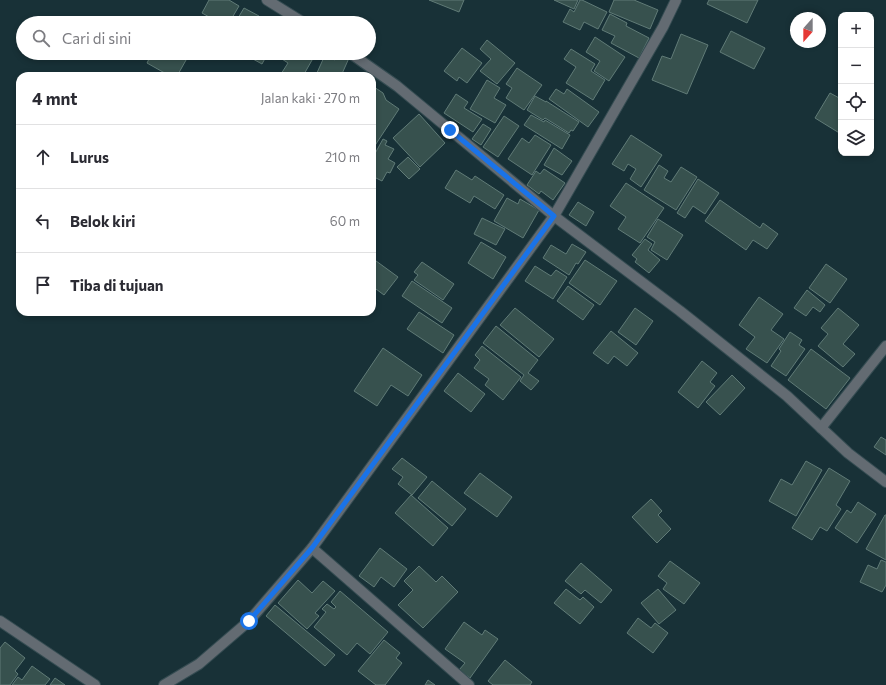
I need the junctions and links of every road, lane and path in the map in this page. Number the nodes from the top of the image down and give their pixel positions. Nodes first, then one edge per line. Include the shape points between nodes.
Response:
1 (267, 0) edge
2 (676, 0) edge
3 (293, 16) edge
4 (360, 60) edge
5 (554, 216) junction
6 (886, 346) edge
7 (821, 428) junction
8 (886, 482) edge
9 (312, 548) junction
10 (0, 621) edge
11 (95, 685) edge
12 (164, 685) edge
13 (469, 685) edge

1 - 3 street
2 - 5 street
4 - 5 street via 397,86
5 - 7 street via 680,311 787,396
5 - 9 street
6 - 7 street
7 - 8 street
9 - 12 street via 249,621 199,664
9 - 13 street
10 - 11 street

